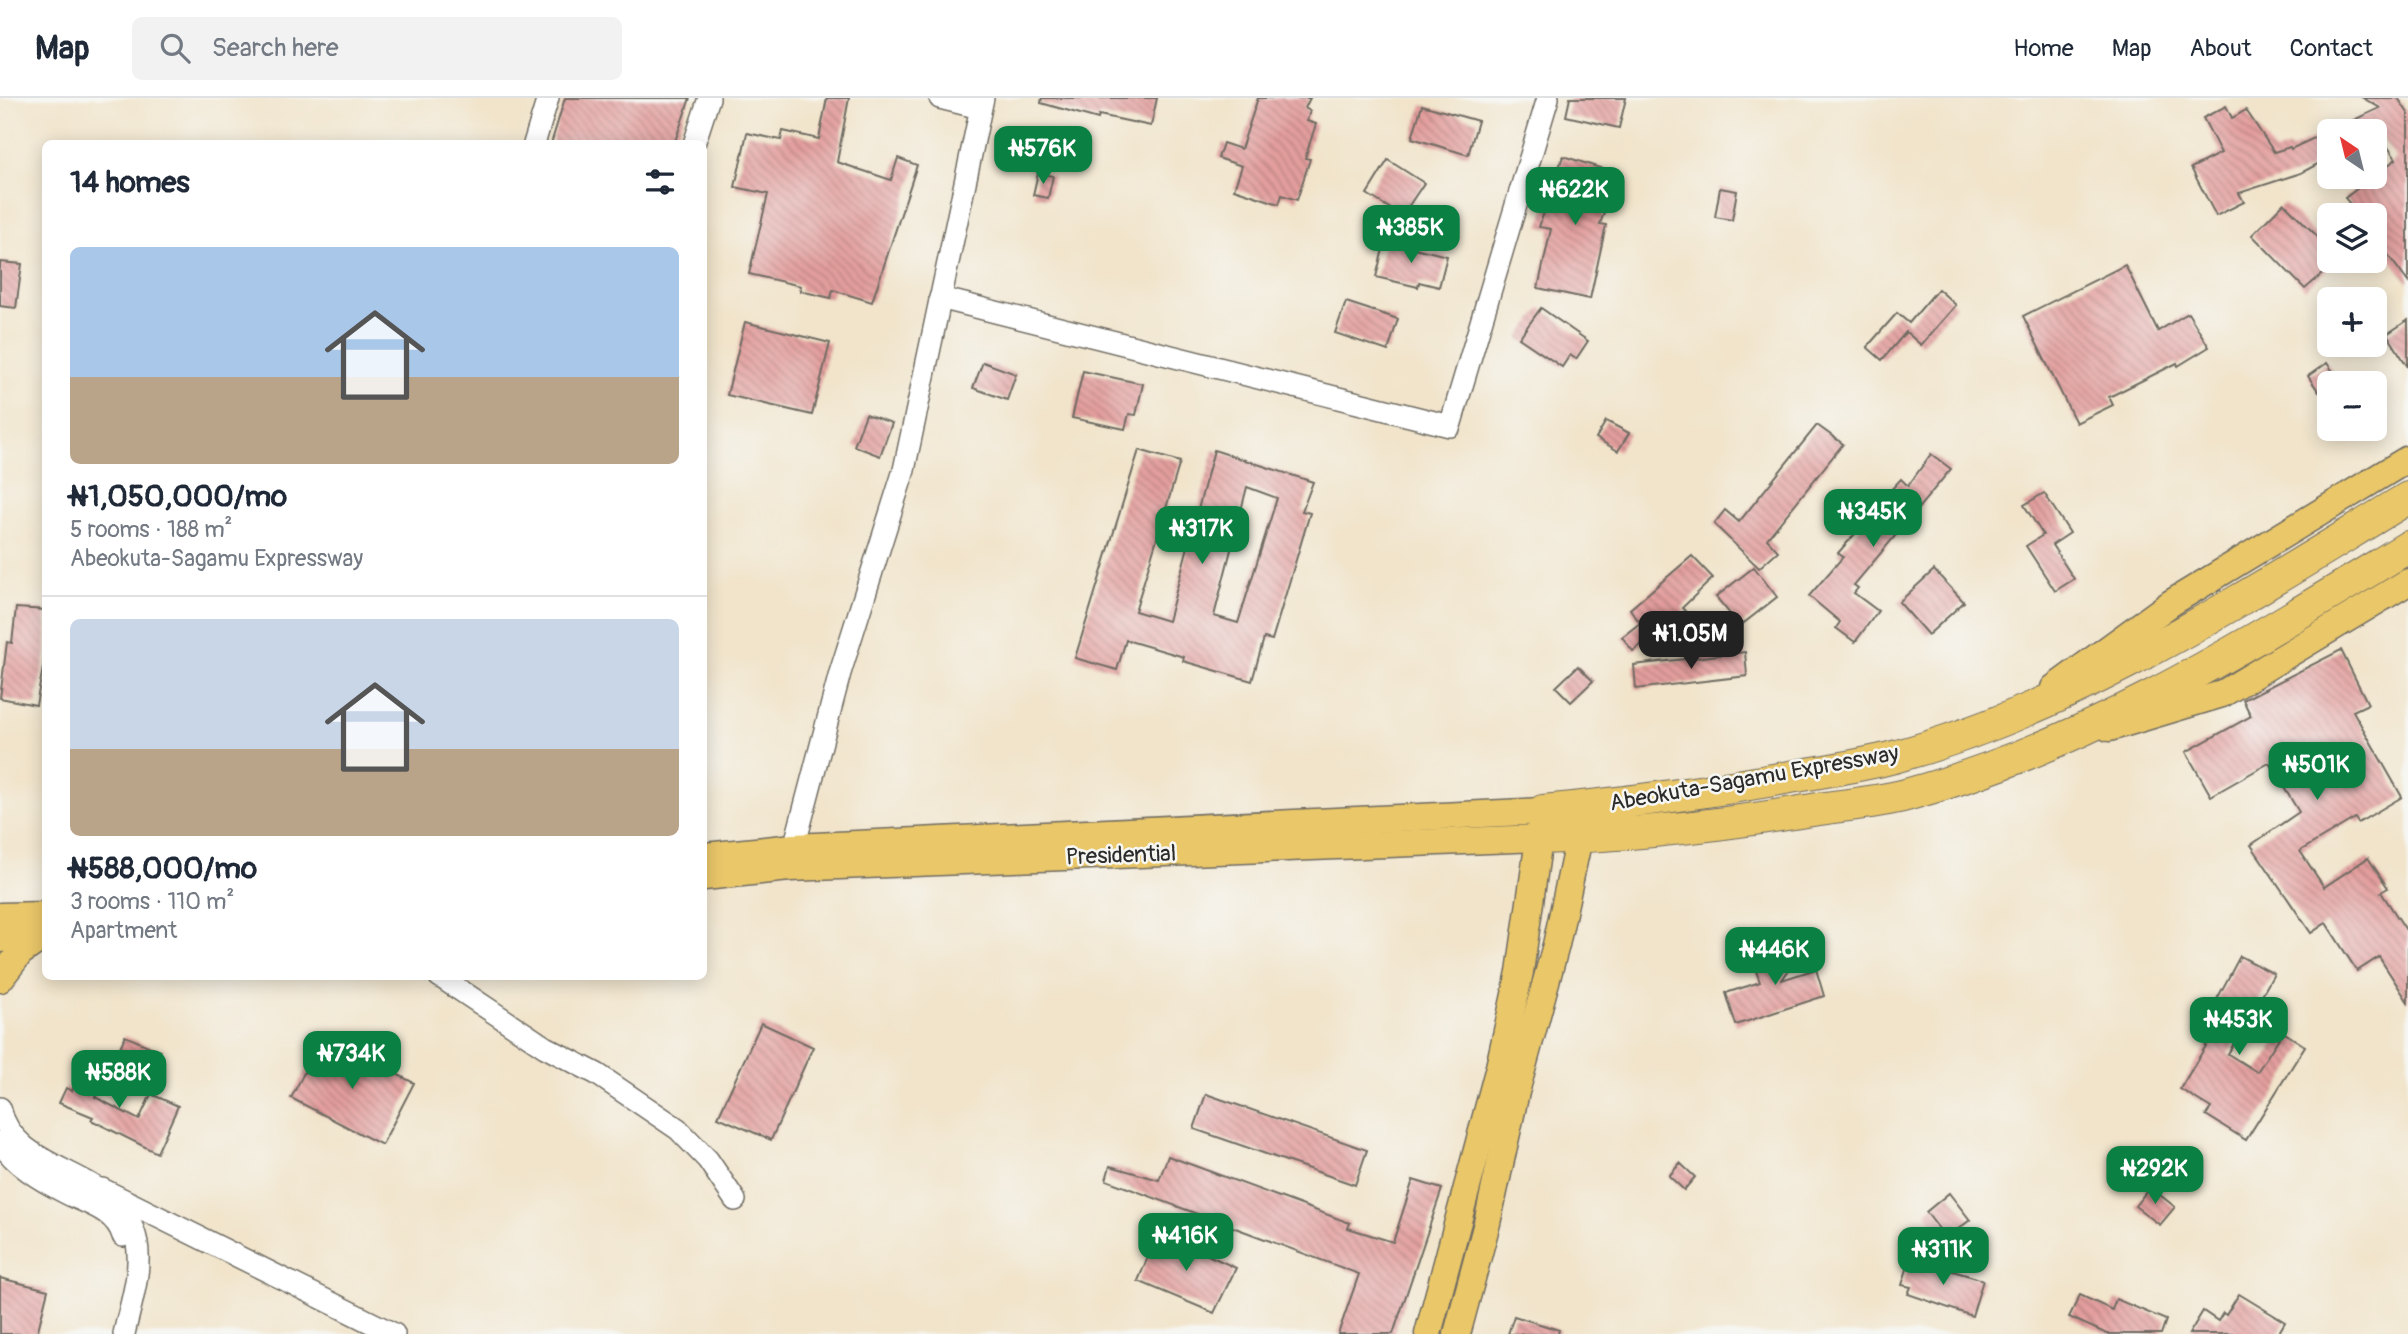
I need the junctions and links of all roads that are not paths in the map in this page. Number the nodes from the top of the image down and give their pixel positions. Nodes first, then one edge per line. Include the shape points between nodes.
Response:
1 (548, 98) edge
2 (709, 98) edge
3 (940, 98) edge
4 (1548, 98) edge
5 (981, 103) edge
6 (535, 140) edge
7 (695, 140) edge
8 (940, 298) junction
9 (2408, 459) edge
10 (2408, 498) edge
11 (2408, 547) edge
12 (2408, 582) edge
13 (2018, 714) junction
14 (2033, 751) junction
15 (1585, 807) junction
16 (1541, 825) junction
17 (1579, 837) junction
18 (707, 856) edge
19 (792, 858) junction
20 (707, 876) edge
21 (0, 916) edge
22 (42, 928) edge
23 (42, 930) edge
24 (42, 932) edge
25 (0, 939) edge
26 (0, 979) edge
27 (445, 980) edge
28 (0, 1108) edge
29 (0, 1142) edge
30 (102, 1189) junction
31 (735, 1200) dead end
32 (111, 1334) edge
33 (124, 1334) edge
34 (394, 1334) edge
35 (1428, 1334) edge
36 (1457, 1334) edge

1 - 6 street
2 - 7 street
3 - 5 street
4 - 8 street via 1450,426
5 - 8 street
8 - 19 street via 904,470 840,673
9 - 13 main road via 2171,603
10 - 13 highway, Abeokuta-Sagamu Expressway via 2192,627
11 - 14 highway, Abeokuta-Sagamu Expressway via 2215,664
12 - 14 main road via 2222,694
13 - 15 highway, Abeokuta-Sagamu Expressway via 1893,757 1687,795
14 - 17 highway, Abeokuta-Sagamu Expressway via 1905,795 1732,823
15 - 16 highway, Abeokuta-Sagamu Expressway
15 - 17 main road
16 - 17 highway, Abeokuta-Sagamu Expressway
16 - 19 main road
16 - 35 main road via 1531,907 1505,1040
17 - 36 main road
18 - 19 main road
19 - 20 main road
21 - 22 main road
23 - 25 main road
24 - 26 main road
27 - 31 street via 678,1129 708,1160
28 - 30 street via 34,1154
29 - 32 street via 26,1169 104,1210 120,1227 127,1253
30 - 33 street via 117,1201 132,1224 138,1246
30 - 34 street

